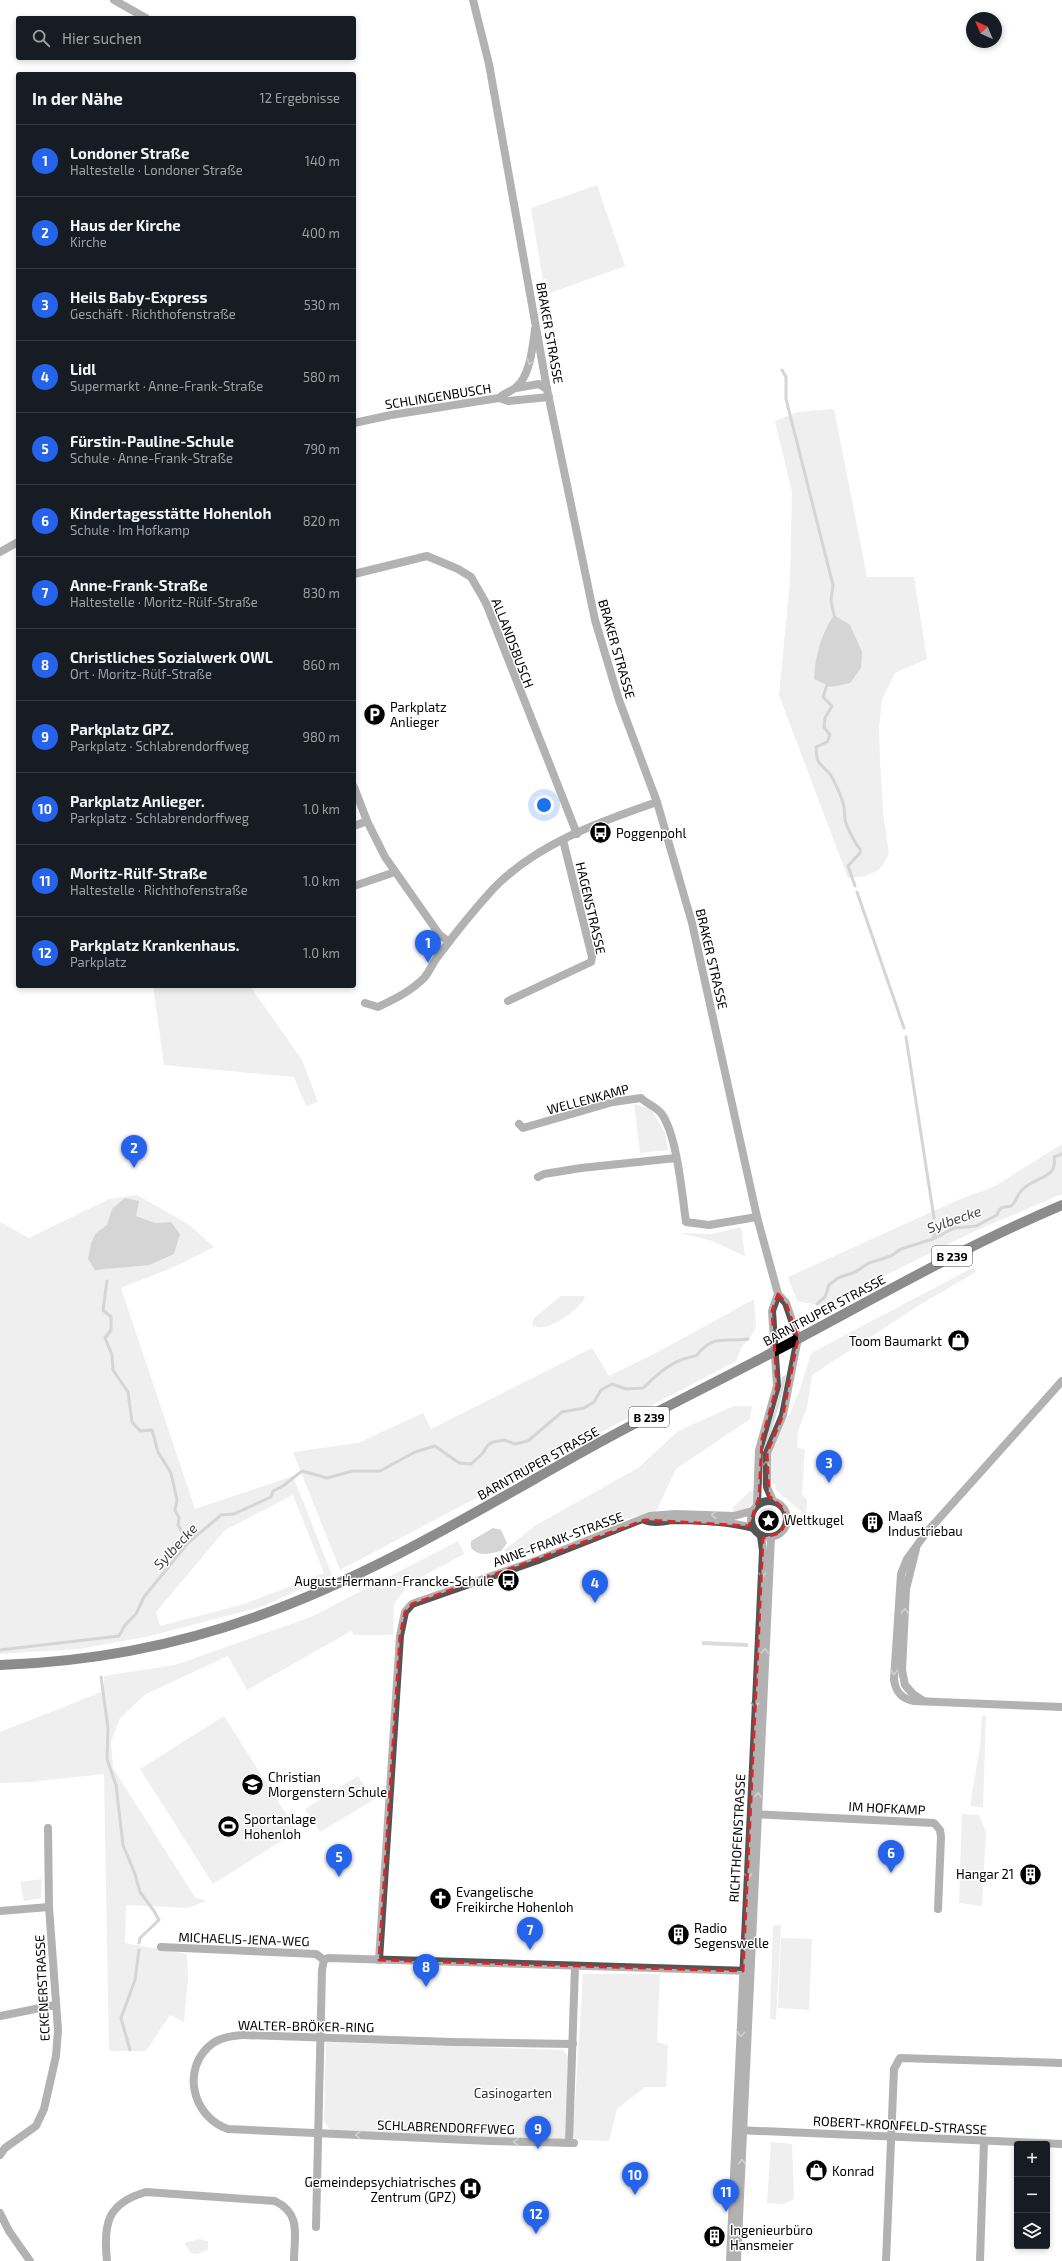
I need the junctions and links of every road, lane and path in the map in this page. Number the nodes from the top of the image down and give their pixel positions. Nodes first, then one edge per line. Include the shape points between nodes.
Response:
1 (114, 0) edge
2 (473, 0) edge
3 (142, 16) edge
4 (536, 324) junction
5 (516, 388) junction
6 (548, 393) junction
7 (499, 398) junction
8 (356, 423) edge
9 (16, 543) edge
10 (0, 552) edge
11 (356, 574) edge
12 (356, 792) edge
13 (657, 802) junction
14 (367, 822) junction
15 (356, 825) edge
16 (577, 834) junction
17 (563, 840) junction
18 (394, 872) junction
19 (356, 885) edge
20 (449, 942) junction
21 (508, 1001) dead end
22 (365, 1003) dead end
23 (519, 1124) dead end
24 (676, 1158) junction
25 (538, 1178) dead end
26 (1062, 1205) edge
27 (757, 1217) junction
28 (778, 1294) junction
29 (798, 1338) junction
30 (776, 1350) junction
31 (1062, 1382) edge
32 (772, 1501) junction
33 (757, 1504) junction
34 (752, 1511) junction
35 (645, 1520) junction
36 (753, 1528) junction
37 (761, 1536) junction
38 (772, 1537) junction
39 (0, 1665) edge
40 (1062, 1708) edge
41 (754, 1814) junction
42 (48, 1828) dead end
43 (49, 1907) junction
44 (938, 1909) dead end
45 (0, 1911) edge
46 (161, 1947) dead end
47 (324, 1960) junction
48 (379, 1960) junction
49 (575, 1966) junction
50 (747, 1971) junction
51 (55, 2005) junction
52 (0, 2016) edge
53 (321, 2037) junction
54 (573, 2044) junction
55 (1062, 2063) edge
56 (740, 2130) junction
57 (318, 2133) junction
58 (892, 2136) junction
59 (984, 2141) junction
60 (1062, 2144) edge
61 (1, 2152) edge
62 (0, 2213) edge
63 (316, 2227) dead end
64 (30, 2261) edge
65 (107, 2261) edge
66 (294, 2261) edge
67 (730, 2261) edge
68 (737, 2261) edge
69 (886, 2261) edge
70 (980, 2261) edge

1 - 3 street
2 - 4 street, BRAKER STRASSE via 489,64
4 -> 5 street via 532,355
4 - 6 street, BRAKER STRASSE
5 - 6 street via 539,384
5 - 7 street
6 - 7 street, SCHLINGENBUSCH via 508,401
6 - 13 street, BRAKER STRASSE via 600,642
7 - 8 street, SCHLINGENBUSCH
9 - 10 street
11 - 16 street, ALLANDSBUSCH via 427,556 472,578 486,603
12 - 14 street
13 - 16 street
13 - 27 street, BRAKER STRASSE via 692,923
14 - 15 street
14 - 18 street
16 - 17 street
17 - 20 street via 539,851 505,878 481,902
17 - 21 street, HAGENSTRASSE via 592,957 591,962
18 - 19 street
18 - 20 street via 439,934
20 - 22 street via 425,976 411,989 378,1007
23 - 24 street, WELLENKAMP via 523,1128 613,1102 642,1098 662,1114 670,1131
24 - 25 street via 581,1168 544,1174
24 - 27 street, WELLENKAMP via 686,1222 709,1225
26 - 29 main road, BARNTRUPER STRASSE / B 239 via 939,1262
27 - 28 street, BRAKER STRASSE
28 - 29 street, BRAKER STRASSE via 786,1303
28 - 30 street via 772,1311
29 - 30 main road, BARNTRUPER STRASSE / B 239
32 -> 29 street via 767,1487 767,1453 783,1414
30 - 33 street via 777,1386 759,1450
30 - 39 main road, BARNTRUPER STRASSE / B 239 via 577,1455 500,1500 398,1553 287,1605 189,1638 152,1647 76,1660
31 - 40 street via 926,1533 916,1548 906,1588 902,1670 905,1685 924,1701
32 - 33 street
32 - 38 street via 783,1508 787,1521 780,1533
33 - 34 street
34 -> 35 street, ANNE-FRANK-STRASSE via 734,1516 668,1514 650,1516
34 - 36 street via 750,1518
35 - 36 street, ANNE-FRANK-STRASSE via 729,1523
35 - 48 street, ANNE-FRANK-STRASSE via 412,1604 405,1612 400,1636
36 - 37 street
37 - 38 street
37 -> 41 street, RICHTHOFENSTRASSE via 763,1551
41 -> 38 street, RICHTHOFENSTRASSE
41 - 44 street, IM HOFKAMP via 934,1822 941,1836
41 - 50 street, RICHTHOFENSTRASSE
42 - 43 street, ECKENERSTRASSE
43 - 45 street
43 - 51 street, ECKENERSTRASSE
46 - 47 street, MICHAELIS-JENA-WEG via 316,1954
47 - 48 street
47 - 53 street
48 - 49 street
49 - 50 street
49 - 54 street
50 - 56 street, RICHTHOFENSTRASSE
51 - 52 street
51 - 61 street, ECKENERSTRASSE via 58,2030 56,2056 44,2109 36,2126
53 - 54 street, WALTER-BRÖKER-RING
53 - 57 street
53 - 57 street, WALTER-BRÖKER-RING via 243,2035 221,2039 201,2055 195,2068 193,2084 199,2106 222,2127 243,2131
54 -> 57 street, SCHLABRENDORFFWEG via 571,2143
55 - 58 street via 900,2058 894,2069
56 - 58 street, ROBERT-KRONFELD-STRASSE
56 - 67 street, RICHTHOFENSTRASSE
68 -> 56 street, RICHTHOFENSTRASSE
57 - 63 street
58 - 59 street, ROBERT-KRONFELD-STRASSE
58 - 69 street
59 - 60 street, ROBERT-KRONFELD-STRASSE
59 - 70 street
62 - 64 street
65 - 66 street via 104,2237 110,2218 116,2208 129,2197 146,2192 275,2201 291,2212 294,2219

